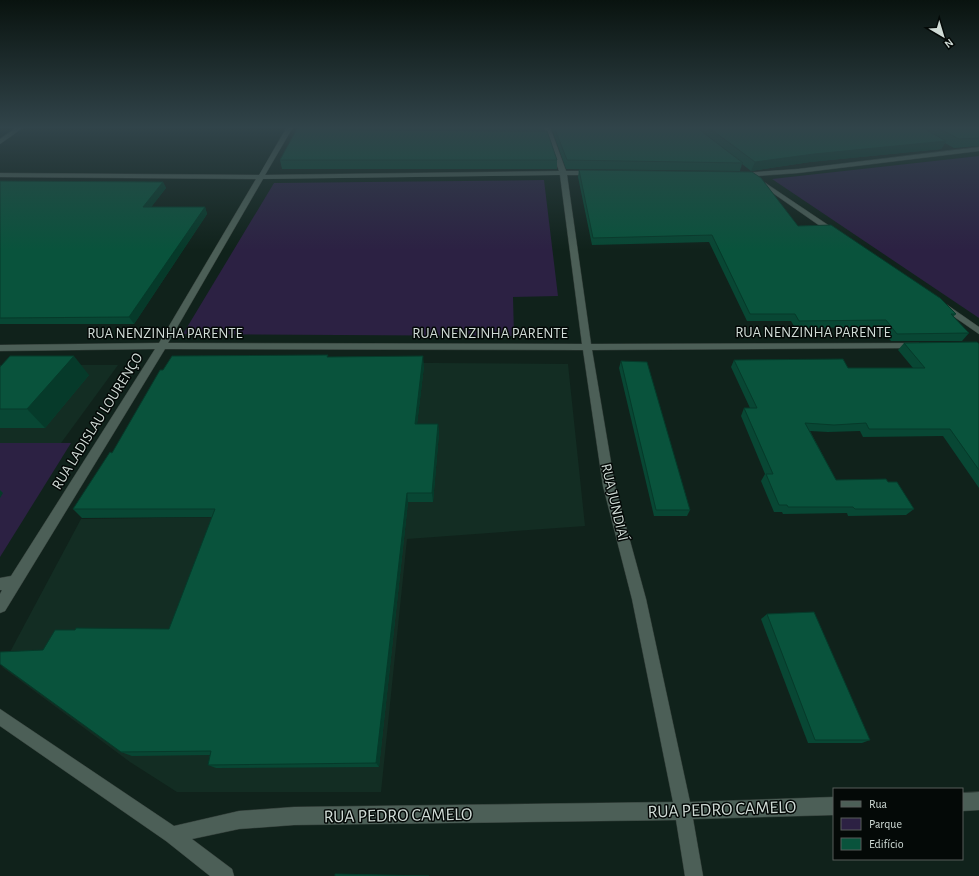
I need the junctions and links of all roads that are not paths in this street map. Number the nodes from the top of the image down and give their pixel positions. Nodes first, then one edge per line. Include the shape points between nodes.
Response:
1 (266, 168) edge
2 (561, 168) edge
3 (741, 168) edge
4 (820, 168) edge
5 (563, 173) junction
6 (602, 173) edge
7 (0, 175) edge
8 (736, 175) edge
9 (751, 176) junction
10 (261, 177) junction
11 (842, 236) edge
12 (939, 302) edge
13 (979, 331) edge
14 (924, 345) edge
15 (162, 346) junction
16 (0, 348) edge
17 (587, 348) junction
18 (15, 582) junction
19 (0, 584) edge
20 (0, 606) edge
21 (0, 717) edge
22 (979, 801) edge
23 (963, 802) edge
24 (833, 806) edge
25 (683, 811) junction
26 (172, 836) junction
27 (225, 876) edge
28 (694, 876) edge

1 - 10 street, RUA LADISLAU LOURENÇO
2 - 5 street, RUA JUNDIAÍ
3 - 9 street
4 - 9 street
5 - 6 street
5 - 10 street
5 - 17 street, RUA JUNDIAÍ
7 - 10 street
8 - 9 street
9 - 11 street
10 - 15 street, RUA LADISLAU LOURENÇO
12 - 13 street
14 - 17 street, RUA NENZINHA PARENTE
15 - 16 street, RUA NENZINHA PARENTE
15 - 17 street, RUA NENZINHA PARENTE
15 - 18 street, RUA LADISLAU LOURENÇO
17 - 25 street, RUA JUNDIAÍ via 609,486 639,599
18 - 19 street
18 - 20 street, RUA LADISLAU LOURENÇO
21 - 26 street
22 - 23 street
24 - 25 street, RUA PEDRO CAMELO
25 - 26 street, RUA PEDRO CAMELO via 294,816 239,820
25 - 28 street, RUA JUNDIAÍ
26 - 27 street

